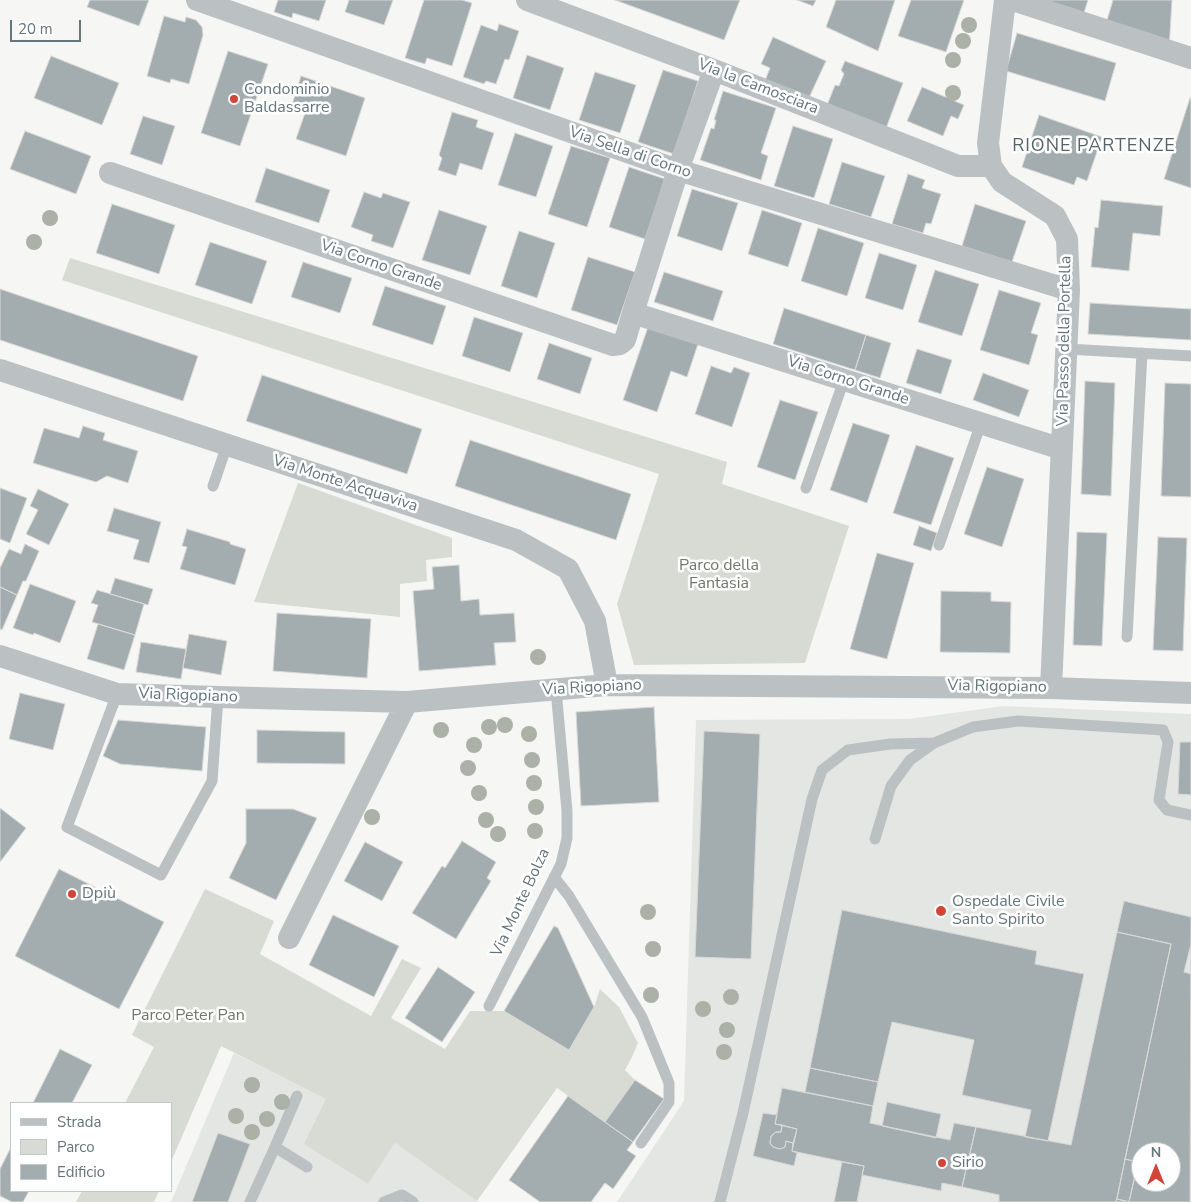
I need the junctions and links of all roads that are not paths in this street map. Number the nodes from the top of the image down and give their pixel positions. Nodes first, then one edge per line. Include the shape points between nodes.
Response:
1 (197, 0) edge
2 (527, 0) edge
3 (1005, 0) edge
4 (1013, 0) edge
5 (1191, 58) edge
6 (714, 70) junction
7 (991, 166) junction
8 (678, 170) junction
9 (110, 173) dead end
10 (1069, 290) junction
11 (633, 313) junction
12 (1067, 349) junction
13 (1142, 353) junction
14 (1191, 356) edge
15 (0, 370) edge
16 (844, 380) junction
17 (981, 423) junction
18 (227, 445) junction
19 (1062, 449) junction
20 (213, 486) dead end
21 (806, 488) dead end
22 (940, 545) dead end
23 (1127, 637) dead end
24 (0, 656) edge
25 (607, 685) junction
26 (1051, 688) junction
27 (556, 690) junction
28 (1191, 693) edge
29 (117, 694) junction
30 (218, 697) junction
31 (408, 702) junction
32 (934, 743) junction
33 (1191, 815) edge
34 (875, 839) dead end
35 (554, 877) junction
36 (289, 938) dead end
37 (490, 1006) dead end
38 (297, 1096) dead end
39 (641, 1143) dead end
40 (275, 1147) junction
41 (307, 1167) dead end
42 (250, 1202) edge
43 (384, 1202) edge
44 (413, 1202) edge
45 (720, 1202) edge

1 - 8 street, Via Sella di Corno
2 - 6 street, Via la Camosciara
3 - 7 street via 988,143
4 - 5 street
6 - 7 street, Via la Camosciara via 958,166
6 - 8 street, Via Corno Grande
7 - 10 street, Via Passo della Portella via 1002,182 1055,216 1067,238
8 - 10 street, Via Sella di Corno
8 - 11 street, Via Corno Grande
9 - 11 street, Via Corno Grande via 613,345 624,340
10 - 12 street, Via Passo della Portella
11 - 16 street, Via Corno Grande
12 - 13 lane
12 - 19 street, Via Passo della Portella
13 - 14 lane
13 - 23 lane
15 - 18 street, Via Monte Acquaviva
16 - 17 street, Via Corno Grande
16 - 21 lane
17 - 19 street, Via Corno Grande
17 - 22 lane
18 - 20 lane
18 - 25 street, Via Monte Acquaviva via 516,540 568,569 595,621
19 - 26 street, Via Passo della Portella
24 - 29 street, Via Rigopiano
25 - 26 street, Via Rigopiano
25 - 27 street, Via Rigopiano
26 - 28 street, Via Rigopiano
27 - 31 street, Via Rigopiano
27 - 35 lane, Via Monte Bolza via 567,838 561,864
29 - 30 street, Via Rigopiano
29 - 30 lane via 67,827 161,875 212,781
30 - 31 street, Via Rigopiano
31 - 36 street
32 - 33 lane via 973,727 1018,721 1163,730 1168,742 1159,800 1167,810
32 - 34 lane via 910,760 891,786
32 - 45 lane via 890,744 848,750 822,770 812,799
35 - 37 lane, Via Monte Bolza
35 - 39 lane via 569,896 642,1017 669,1083 669,1102
38 - 40 lane
40 - 41 lane
40 - 42 lane
43 - 44 lane via 402,1195

